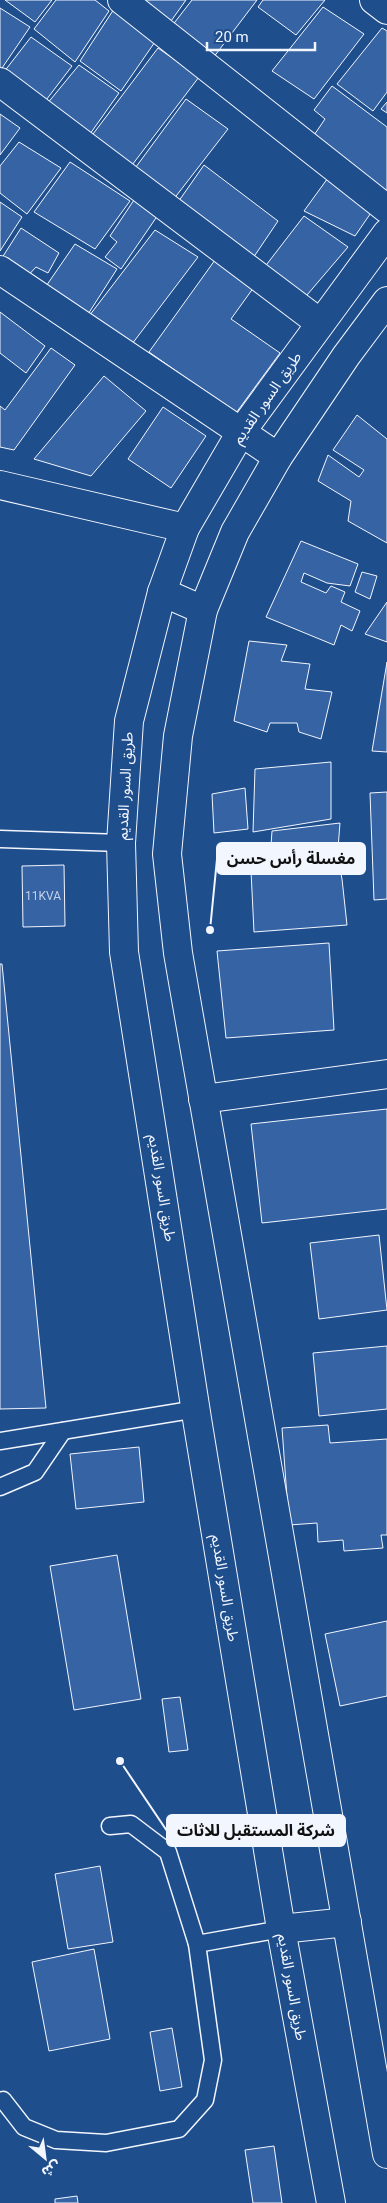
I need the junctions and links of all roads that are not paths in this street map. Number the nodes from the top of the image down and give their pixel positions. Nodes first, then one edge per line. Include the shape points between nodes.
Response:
1 (122, 0) edge
2 (374, 0) edge
3 (387, 10) edge
4 (0, 82) edge
5 (387, 210) edge
6 (387, 233) edge
7 (0, 270) edge
8 (387, 301) edge
9 (320, 323) junction
10 (241, 432) junction
11 (278, 457) junction
12 (0, 484) edge
13 (185, 528) junction
14 (162, 592) junction
15 (203, 610) junction
16 (0, 839) edge
17 (121, 843) junction
18 (387, 1074) edge
19 (203, 1099) junction
20 (197, 1409) junction
21 (62, 1431) junction
22 (0, 1442) edge
23 (0, 1487) edge
24 (110, 1826) dead end
25 (347, 1922) junction
26 (281, 1929) junction
27 (197, 1944) junction
28 (0, 2101) edge
29 (387, 2154) edge
30 (331, 2203) edge

1 - 5 main road
2 - 3 main road
4 - 9 main road
6 - 9 main road, طريق السور القديم
7 - 10 main road
8 - 11 main road
9 - 10 main road, طريق السور القديم
10 - 11 main road
10 - 13 main road, طريق السور القديم
11 - 15 main road via 235,532
12 - 13 main road
13 - 14 main road, طريق السور القديم
14 - 15 main road
14 - 17 main road, طريق السور القديم via 129,720
15 - 19 main road via 178,736 167,854 178,954
16 - 17 lane
17 - 20 main road, طريق السور القديم via 124,952
18 - 19 main road
19 - 25 main road
20 - 21 lane
20 - 26 main road, طريق السور القديم
21 - 22 lane
21 - 23 lane via 35,1472
24 - 27 lane via 131,1824 168,1852
25 - 26 main road
25 - 29 main road
26 - 27 lane
26 - 30 main road, طريق السور القديم
27 - 28 lane via 213,2060 205,2100 179,2130 106,2143 56,2140 24,2127 3,2100

